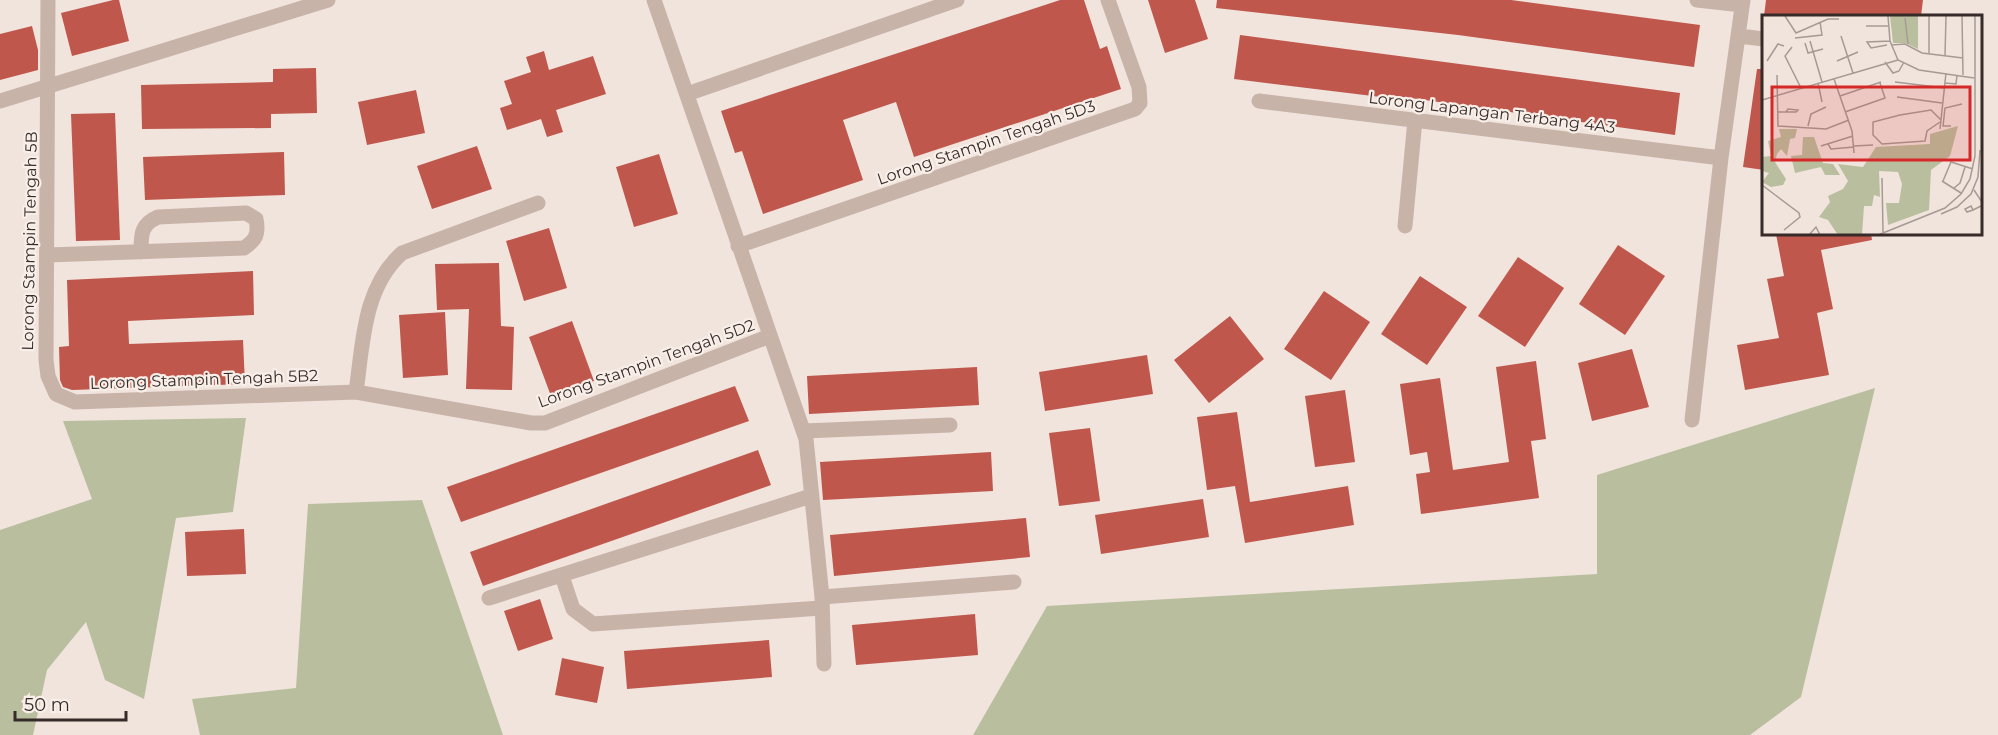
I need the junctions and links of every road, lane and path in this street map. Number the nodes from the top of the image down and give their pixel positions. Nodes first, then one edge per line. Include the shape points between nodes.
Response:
1 (48, 0) edge
2 (328, 0) edge
3 (654, 0) edge
4 (957, 0) edge
5 (1108, 0) edge
6 (1697, 0) edge
7 (1743, 2) edge
8 (285, 6) edge
9 (1739, 36) junction
10 (1762, 39) edge
11 (50, 87) junction
12 (687, 94) junction
13 (0, 101) edge
14 (1259, 101) dead end
15 (1415, 120) junction
16 (1721, 158) junction
17 (538, 203) dead end
18 (1405, 226) dead end
19 (738, 246) junction
20 (141, 252) junction
21 (48, 255) junction
22 (770, 336) junction
23 (356, 392) junction
24 (56, 394) joint
25 (1692, 420) dead end
26 (950, 425) dead end
27 (804, 431) junction
28 (811, 496) junction
29 (562, 576) junction
30 (1014, 582) dead end
31 (489, 598) dead end
32 (821, 602) junction
33 (824, 664) dead end

1 - 11 street, Lorong Stampin Tengah 5B
2 - 8 street
3 - 12 street
4 - 12 street
5 - 19 street, Lorong Stampin Tengah 5D3 via 1139,87 1140,103 1135,109
6 - 7 street
7 - 9 street
8 - 11 street
9 - 10 street
9 - 16 street
11 - 13 street
11 - 21 street, Lorong Stampin Tengah 5B
12 - 19 street
14 - 15 street, Lorong Lapangan Terbang 4A3
15 - 16 street, Lorong Lapangan Terbang 4A3
15 - 18 street
16 - 25 street
17 - 23 street via 402,253 386,267 372,297
19 - 22 street
20 - 20 street via 244,248 254,241 256,219 246,213 158,217 146,222 142,230
20 - 21 street
21 - 24 street, Lorong Stampin Tengah 5B via 45,360
22 - 23 street, Lorong Stampin Tengah 5D2 via 545,423
22 - 27 street
23 - 24 street, Lorong Stampin Tengah 5B2 via 75,402
26 - 27 street
27 - 28 street
28 - 29 street
28 - 32 street
29 - 31 street
29 - 32 street via 573,609 593,624
30 - 32 street
32 - 33 street

